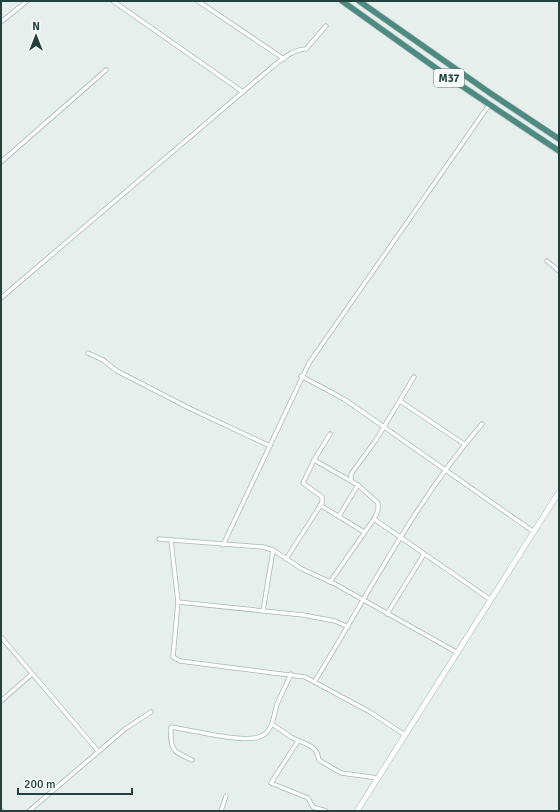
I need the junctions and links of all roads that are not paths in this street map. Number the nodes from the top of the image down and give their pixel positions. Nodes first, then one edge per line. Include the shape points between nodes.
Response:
1 (27, 1) edge
2 (112, 1) edge
3 (198, 1) edge
4 (342, 1) edge
5 (360, 1) edge
6 (1, 22) edge
7 (326, 26) dead end
8 (284, 59) junction
9 (106, 70) dead end
10 (243, 92) junction
11 (489, 105) junction
12 (559, 139) edge
13 (559, 151) edge
14 (1, 162) edge
15 (547, 261) dead end
16 (559, 271) edge
17 (1, 298) edge
18 (88, 353) dead end
19 (301, 376) junction
20 (414, 377) dead end
21 (400, 401) junction
22 (482, 424) dead end
23 (383, 428) junction
24 (330, 434) dead end
25 (464, 444) junction
26 (270, 446) junction
27 (314, 460) junction
28 (446, 470) junction
29 (351, 480) junction
30 (358, 485) junction
31 (559, 492) edge
32 (320, 505) junction
33 (339, 516) junction
34 (374, 519) junction
35 (364, 532) junction
36 (534, 532) junction
37 (401, 538) junction
38 (159, 540) dead end
39 (170, 540) junction
40 (223, 545) junction
41 (273, 550) junction
42 (424, 554) junction
43 (286, 559) junction
44 (330, 582) junction
45 (491, 600) junction
46 (364, 601) junction
47 (178, 602) junction
48 (263, 611) junction
49 (387, 614) junction
50 (348, 627) junction
51 (1, 637) edge
52 (458, 653) junction
53 (32, 674) junction
54 (291, 674) junction
55 (315, 681) junction
56 (1, 701) edge
57 (150, 712) dead end
58 (272, 724) junction
59 (405, 735) junction
60 (298, 741) junction
61 (98, 751) junction
62 (192, 760) dead end
63 (378, 778) junction
64 (226, 796) dead end
65 (29, 811) edge
66 (221, 811) edge
67 (326, 811) edge
68 (358, 811) edge

1 - 6 street
2 - 10 street
3 - 8 street
4 - 11 highway, M37 / M37
5 - 12 highway, M37 / M37 via 490,94
7 - 8 street via 306,49 300,49
8 - 10 street
9 - 14 street
10 - 17 street
11 - 13 highway, M37 / M37
11 - 19 street
15 - 16 street
18 - 26 street via 191,409
19 - 23 street via 344,399
19 - 26 street
20 - 21 street
21 - 23 street
21 - 25 street
22 - 25 street
23 - 28 street
23 - 29 street via 351,474
24 - 27 street
25 - 28 street
26 - 40 street
27 - 29 street
27 - 32 street via 303,483 322,497
28 - 36 street
28 - 37 street
29 - 30 street
30 - 33 street
30 - 34 street via 378,504
31 - 36 main road
32 - 33 street
32 - 43 street
33 - 35 street
34 - 35 street
34 - 37 street
35 - 44 street
36 - 45 main road
37 - 42 street
37 - 46 street
38 - 39 street
39 - 40 street
39 - 47 street
40 - 41 street
41 - 43 street
41 - 48 street
42 - 45 street
42 - 49 street
43 - 44 street
44 - 46 street
45 - 52 main road
46 - 49 street
46 - 50 street
47 - 48 street
47 - 54 street via 173,658 180,661
48 - 50 street via 326,619
49 - 52 street
50 - 55 street
51 - 53 street
52 - 59 main road
53 - 56 street
53 - 61 street
54 - 55 street
54 - 58 street via 277,704
55 - 59 street
57 - 61 street
58 - 60 street
58 - 62 street via 260,737 250,739 171,727 170,743 174,751
59 - 63 main road
60 - 63 street via 301,740 314,748 318,752 319,760 341,773
60 - 67 street via 271,783 308,798 313,807
61 - 65 street
63 - 68 main road
64 - 66 street

